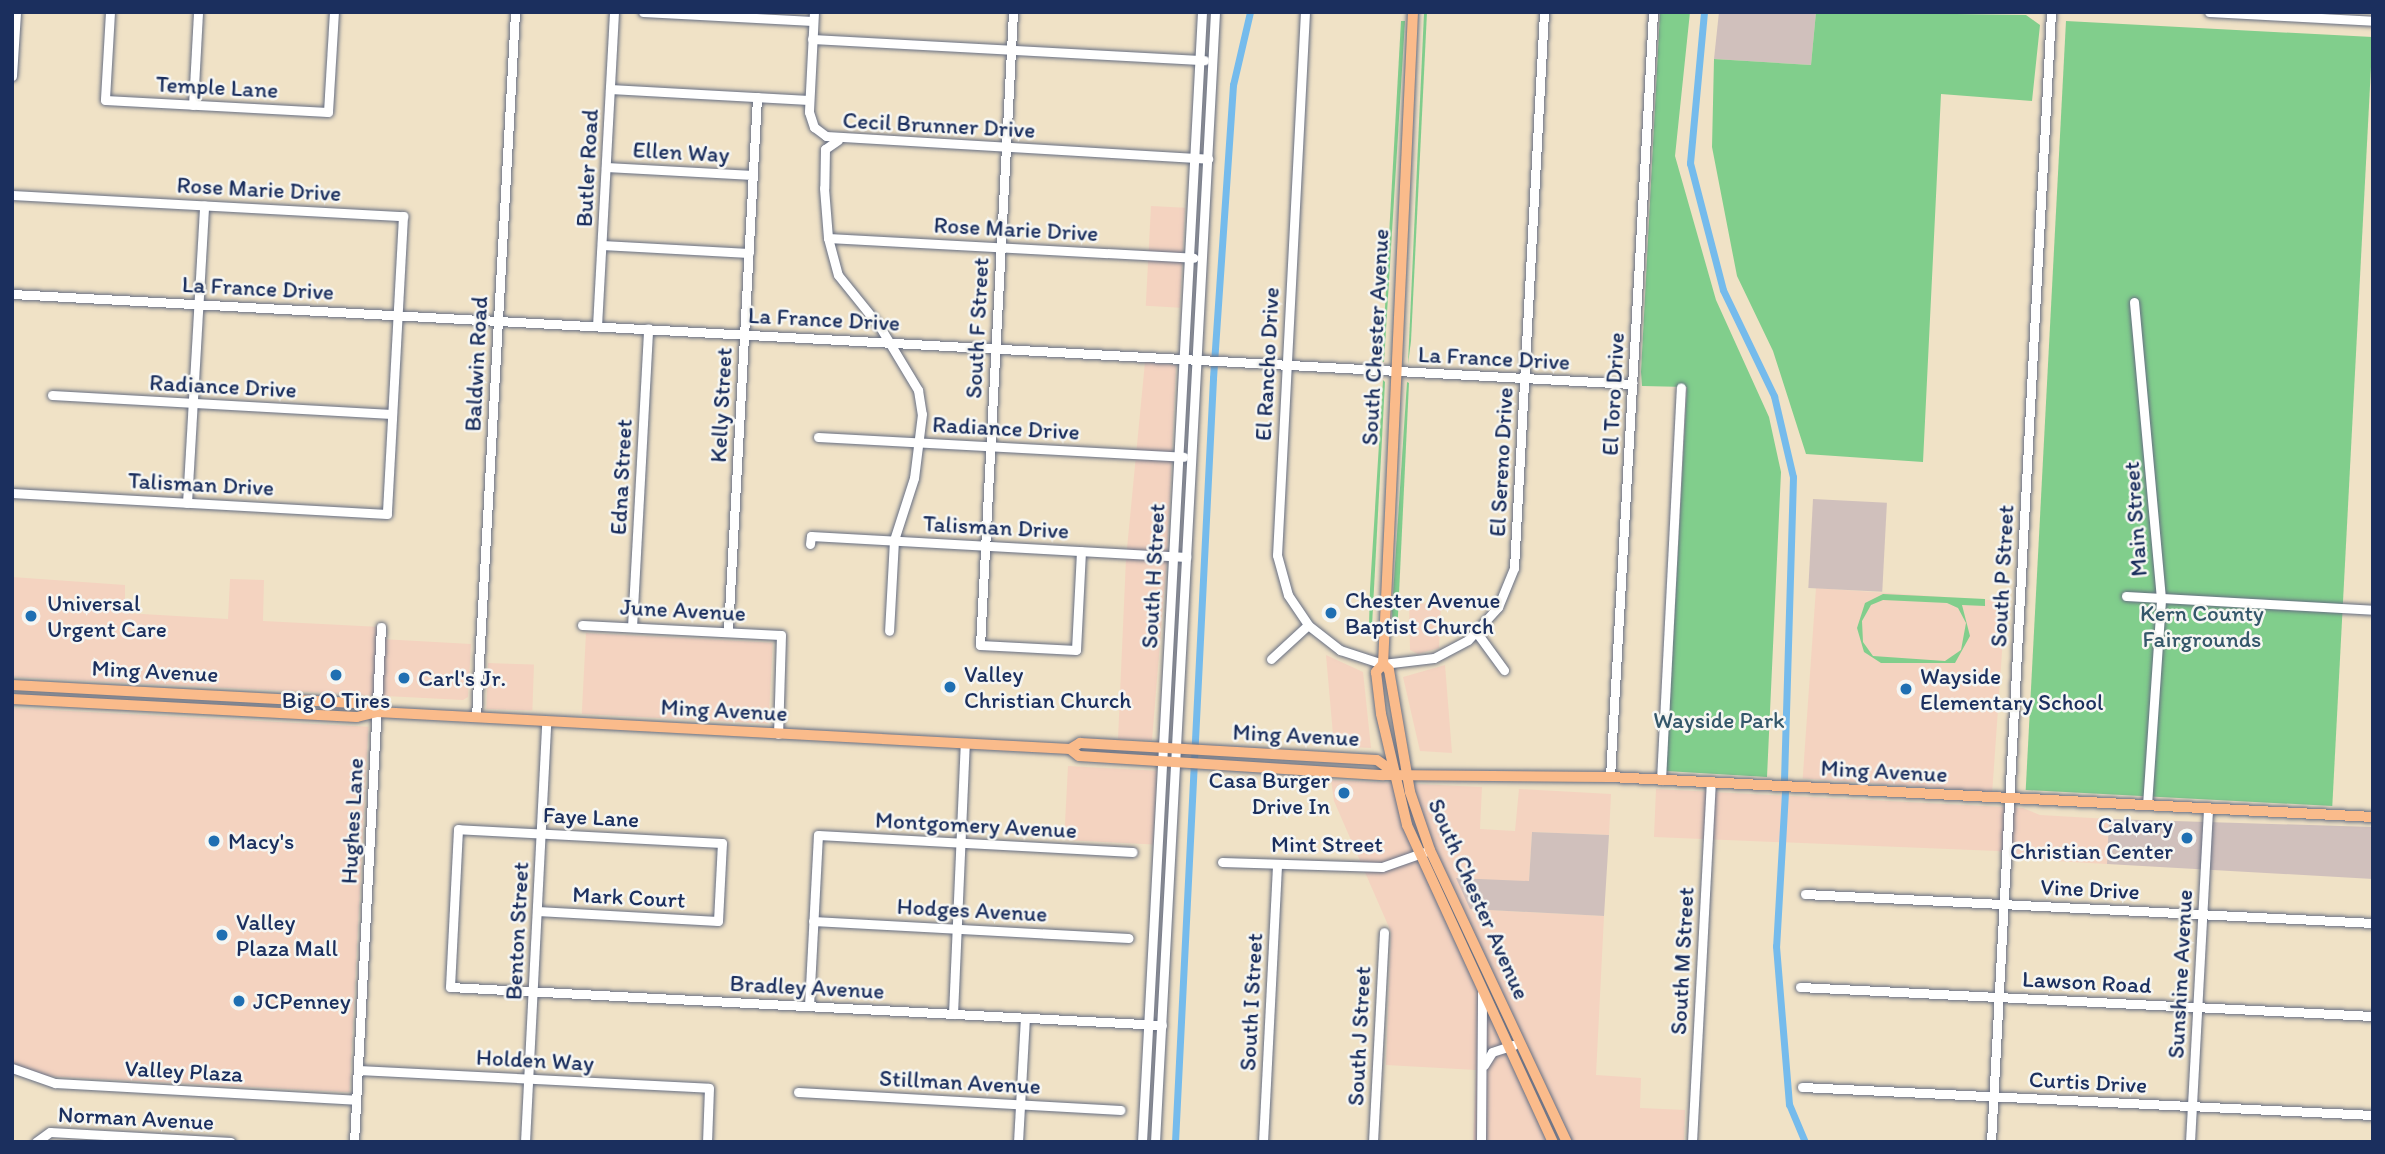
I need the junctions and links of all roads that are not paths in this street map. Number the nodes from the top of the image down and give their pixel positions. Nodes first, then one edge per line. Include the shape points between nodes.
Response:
1 (16, 12) edge
2 (110, 12) edge
3 (198, 12) edge
4 (334, 12) edge
5 (515, 12) edge
6 (614, 12) edge
7 (643, 12) edge
8 (1013, 12) edge
9 (1202, 12) edge
10 (1215, 12) edge
11 (1305, 12) edge
12 (1413, 12) edge
13 (1544, 12) edge
14 (1653, 12) edge
15 (2051, 12) edge
16 (2209, 12) edge
17 (813, 17) edge
18 (2373, 21) edge
19 (812, 39) junction
20 (1011, 49) junction
21 (1200, 60) junction
22 (1212, 60) junction
23 (12, 76) edge
24 (610, 89) junction
25 (757, 97) junction
26 (809, 100) junction
27 (193, 105) junction
28 (838, 139) junction
29 (1006, 149) junction
30 (1195, 159) junction
31 (1208, 159) junction
32 (606, 167) junction
33 (753, 175) junction
34 (12, 195) edge
35 (204, 205) junction
36 (828, 238) junction
37 (602, 245) junction
38 (1001, 248) junction
39 (749, 253) junction
40 (1189, 258) junction
41 (1202, 258) junction
42 (12, 294) edge
43 (2134, 302) dead end
44 (198, 304) junction
45 (398, 315) junction
46 (498, 320) junction
47 (597, 326) junction
48 (648, 328) junction
49 (745, 334) junction
50 (888, 341) junction
51 (996, 347) junction
52 (1183, 357) junction
53 (1197, 361) junction
54 (1286, 367) junction
55 (1394, 372) junction
56 (1525, 379) junction
57 (1633, 384) junction
58 (1681, 388) dead end
59 (52, 396) dead end
60 (193, 403) junction
61 (391, 414) junction
62 (818, 437) dead end
63 (919, 442) junction
64 (990, 446) junction
65 (1178, 457) junction
66 (1191, 457) junction
67 (12, 493) edge
68 (187, 503) junction
69 (894, 540) junction
70 (810, 544) dead end
71 (985, 546) junction
72 (1081, 551) junction
73 (1173, 556) junction
74 (1186, 557) junction
75 (2126, 596) dead end
76 (2161, 600) junction
77 (1171, 604) junction
78 (2373, 610) edge
79 (582, 625) dead end
80 (1308, 625) junction
81 (381, 627) dead end
82 (632, 627) junction
83 (728, 631) junction
84 (889, 631) dead end
85 (1477, 633) junction
86 (1182, 651) junction
87 (1270, 659) dead end
88 (1383, 664) junction
89 (1504, 670) dead end
90 (12, 685) edge
91 (123, 690) junction
92 (274, 698) junction
93 (12, 699) edge
94 (86, 703) junction
95 (237, 711) junction
96 (377, 712) junction
97 (476, 718) junction
98 (546, 722) junction
99 (778, 734) junction
100 (965, 744) junction
101 (1163, 748) junction
102 (1070, 749) junction
103 (1179, 749) junction
104 (1162, 761) junction
105 (1179, 763) junction
106 (1392, 771) junction
107 (1405, 772) junction
108 (1611, 777) junction
109 (1661, 780) junction
110 (1711, 783) junction
111 (2009, 798) junction
112 (2147, 805) junction
113 (2207, 808) junction
114 (2373, 817) edge
115 (541, 833) junction
116 (962, 843) junction
117 (1430, 850) junction
118 (1133, 852) dead end
119 (1418, 855) junction
120 (1222, 862) dead end
121 (1277, 864) junction
122 (1805, 894) dead end
123 (2003, 904) junction
124 (537, 911) junction
125 (2202, 914) junction
126 (718, 921) joint
127 (813, 921) junction
128 (2373, 923) edge
129 (957, 929) junction
130 (1384, 932) dead end
131 (1129, 938) dead end
132 (1800, 986) dead end
133 (450, 987) joint
134 (533, 991) junction
135 (1482, 993) junction
136 (1998, 997) junction
137 (808, 1006) junction
138 (2197, 1007) junction
139 (953, 1014) junction
140 (2373, 1016) edge
141 (1025, 1018) junction
142 (1149, 1024) junction
143 (1162, 1025) junction
144 (1520, 1043) junction
145 (1508, 1047) junction
146 (12, 1068) edge
147 (358, 1070) junction
148 (1481, 1073) junction
149 (528, 1079) junction
150 (1802, 1087) dead end
151 (798, 1092) dead end
152 (1993, 1096) junction
153 (356, 1100) junction
154 (1020, 1104) junction
155 (2192, 1106) junction
156 (1120, 1110) dead end
157 (2373, 1115) edge
158 (38, 1139) edge
159 (231, 1142) edge
160 (354, 1142) edge
161 (525, 1142) edge
162 (706, 1142) edge
163 (1018, 1142) edge
164 (1142, 1142) edge
165 (1155, 1142) edge
166 (1263, 1142) edge
167 (1373, 1142) edge
168 (1481, 1142) edge
169 (1553, 1142) edge
170 (1567, 1142) edge
171 (1692, 1142) edge
172 (1991, 1142) edge
173 (2190, 1142) edge

1 - 23 street
2 - 27 street, Temple Lane via 105,100
3 - 27 street
4 - 27 street, Temple Lane via 328,112
5 - 46 street, Baldwin Road
6 - 24 street, Butler Road
7 - 17 street
8 - 20 street, South F Street
9 - 21 street, South H Street
10 - 22 street, South H Street
11 - 54 street, El Rancho Drive
12 - 55 main road, South Chester Avenue
13 - 56 street, El Sereno Drive
14 - 57 street, El Toro Drive
15 - 111 street, South P Street
16 - 18 street
17 - 19 street
19 - 20 street
19 - 26 street
20 - 21 street
20 - 29 street, South F Street
21 - 22 street
21 - 30 street, South H Street
22 - 31 street, South H Street
24 - 25 street
24 - 32 street, Butler Road
25 - 26 street
25 - 33 street, Kelly Street
26 - 28 street, Cecil Brunner Drive via 814,127
28 - 29 street, Cecil Brunner Drive
28 - 36 street via 825,149
29 - 30 street, Cecil Brunner Drive
29 - 38 street, South F Street
30 - 31 street, Cecil Brunner Drive
30 - 40 street, South H Street
31 - 41 street, South H Street
32 - 33 street, Ellen Way
32 - 37 street, Butler Road
33 - 39 street, Kelly Street
34 - 35 street, Rose Marie Drive
35 - 44 street
35 - 45 street, Rose Marie Drive via 404,216
36 - 38 street, Rose Marie Drive
36 - 50 street via 838,275
37 - 39 street
37 - 47 street, Butler Road
38 - 40 street, Rose Marie Drive
38 - 51 street, South F Street
39 - 49 street, Kelly Street
40 - 41 street, Rose Marie Drive
40 - 52 street, South H Street
41 - 53 street, South H Street
42 - 44 street, La France Drive
43 - 76 street, Main Street
44 - 45 street, La France Drive
44 - 60 street
45 - 46 street, La France Drive
45 - 61 street
46 - 47 street, La France Drive
46 - 97 street, Baldwin Road
47 - 48 street, La France Drive
48 - 49 street, La France Drive
48 - 82 street, Edna Street
49 - 50 street, La France Drive
49 - 83 street, Kelly Street
50 - 51 street, La France Drive
50 - 63 street via 918,390
51 - 52 street, La France Drive
51 - 64 street, South F Street
52 - 53 street, La France Drive
52 - 65 street, South H Street
53 - 54 street, La France Drive
53 - 66 street, South H Street
54 - 55 street, La France Drive
54 - 80 street, El Rancho Drive via 1277,555 1288,595
55 - 56 street, La France Drive
55 - 88 main road, South Chester Avenue
56 - 57 street, La France Drive
56 - 85 street, El Sereno Drive via 1514,568 1498,607
57 - 108 street, El Toro Drive
58 - 109 street
59 - 60 street, Radiance Drive
60 - 61 street, Radiance Drive
60 - 68 street
61 - 68 street, Talisman Drive via 387,514
62 - 63 street, Radiance Drive
63 - 64 street, Radiance Drive
63 - 69 street via 914,478
64 - 65 street, Radiance Drive
64 - 71 street, South F Street
65 - 66 street, Radiance Drive
65 - 73 street, South H Street
66 - 74 street, South H Street
67 - 68 street, Talisman Drive
69 - 70 street, Talisman Drive via 811,536
69 - 71 street, Talisman Drive
69 - 84 street
71 - 72 street, Talisman Drive
71 - 72 street, South F Street via 980,645 1076,650
72 - 73 street, Talisman Drive
73 - 74 street, Talisman Drive
73 - 77 street, South H Street
74 - 86 street, South H Street
75 - 76 street
76 - 78 street
76 - 112 street, Main Street
77 - 86 street via 1178,615
77 - 101 street, South H Street
79 - 82 street, June Avenue
80 - 87 street
80 - 88 street, El Rancho Drive via 1340,650
81 - 96 street, Hughes Lane
82 - 83 street, June Avenue
83 - 99 street, June Avenue via 781,635
85 - 88 street, El Sereno Drive via 1434,658
85 - 89 street
86 - 103 street, South H Street
88 - 106 main road, South Chester Avenue via 1376,672
88 - 107 main road, South Chester Avenue via 1389,670
90 - 91 main road, Ming Avenue
91 - 92 main road, Ming Avenue
91 - 94 main road via 117,697
92 - 95 main road via 268,707
92 - 96 main road, Ming Avenue via 359,703
93 - 94 main road, Ming Avenue
94 - 95 main road, Ming Avenue
95 - 96 main road, Ming Avenue via 357,717
96 - 97 main road, Ming Avenue
96 - 147 street, Hughes Lane
97 - 98 main road, Ming Avenue
98 - 99 main road, Ming Avenue
98 - 115 street, Benton Street
99 - 100 main road, Ming Avenue
100 - 102 main road, Ming Avenue
100 - 116 street
101 - 102 main road, Ming Avenue via 1080,743
101 - 103 main road, Ming Avenue
101 - 104 street, South H Street
102 - 104 main road, Ming Avenue via 1079,756
103 - 105 street, South H Street
103 - 106 main road, Ming Avenue via 1377,761
104 - 105 main road, Ming Avenue
104 - 142 street, South H Street
105 - 106 main road, Ming Avenue via 1384,775
105 - 143 street, South H Street
106 - 107 main road, Ming Avenue
106 - 119 main road, South Chester Avenue
107 - 108 main road, Ming Avenue
107 - 117 main road, South Chester Avenue
108 - 109 main road, Ming Avenue
109 - 110 main road, Ming Avenue
110 - 111 main road, Ming Avenue
110 - 171 street, South M Street
111 - 112 main road, Ming Avenue
111 - 123 street, South P Street
112 - 113 main road, Ming Avenue
113 - 114 main road, Ming Avenue
113 - 125 street, Sunshine Avenue
115 - 124 street, Benton Street
115 - 126 street, Faye Lane via 722,843
115 - 133 street, Faye Lane via 458,829
116 - 118 street, Montgomery Avenue
116 - 127 street, Montgomery Avenue via 818,835
116 - 129 street
117 - 119 street, Mint Street
117 - 144 main road, South Chester Avenue
119 - 121 street, Mint Street via 1382,867
119 - 135 main road, South Chester Avenue
120 - 121 street, Mint Street
121 - 166 street, South I Street
122 - 123 street, Vine Drive
123 - 125 street, Vine Drive
123 - 136 street, South P Street
124 - 126 street, Mark Court
124 - 134 street, Benton Street
125 - 128 street, Vine Drive
125 - 138 street, Sunshine Avenue
127 - 129 street, Hodges Avenue
127 - 137 street
129 - 131 street, Hodges Avenue
129 - 139 street
130 - 167 street, South J Street
132 - 136 street, Lawson Road
133 - 134 street, Bradley Avenue
134 - 137 street, Bradley Avenue
134 - 149 street, Benton Street
135 - 145 main road, South Chester Avenue
135 - 148 street
136 - 138 street, Lawson Road
136 - 152 street, South P Street
137 - 139 street, Bradley Avenue
138 - 140 street, Lawson Road
138 - 155 street, Sunshine Avenue
139 - 141 street, Bradley Avenue
141 - 142 street, Bradley Avenue
141 - 154 street
142 - 143 street, Bradley Avenue
142 - 164 street, South H Street
143 - 165 street, South H Street
144 - 145 street
144 - 170 main road, South Chester Avenue
145 - 148 street via 1486,1059
145 - 169 main road, South Chester Avenue
146 - 153 street, Valley Plaza via 55,1083
147 - 149 street, Holden Way
147 - 153 street, Hughes Lane
148 - 168 street
149 - 161 street, Benton Street
149 - 162 street, Holden Way via 709,1088
150 - 152 street, Curtis Drive
151 - 154 street, Stillman Avenue
152 - 155 street, Curtis Drive
152 - 172 street, South P Street
153 - 160 street, Hughes Lane
154 - 156 street, Stillman Avenue
154 - 163 street
155 - 157 street, Curtis Drive
155 - 173 street, Sunshine Avenue
158 - 159 street, Norman Avenue via 50,1132

